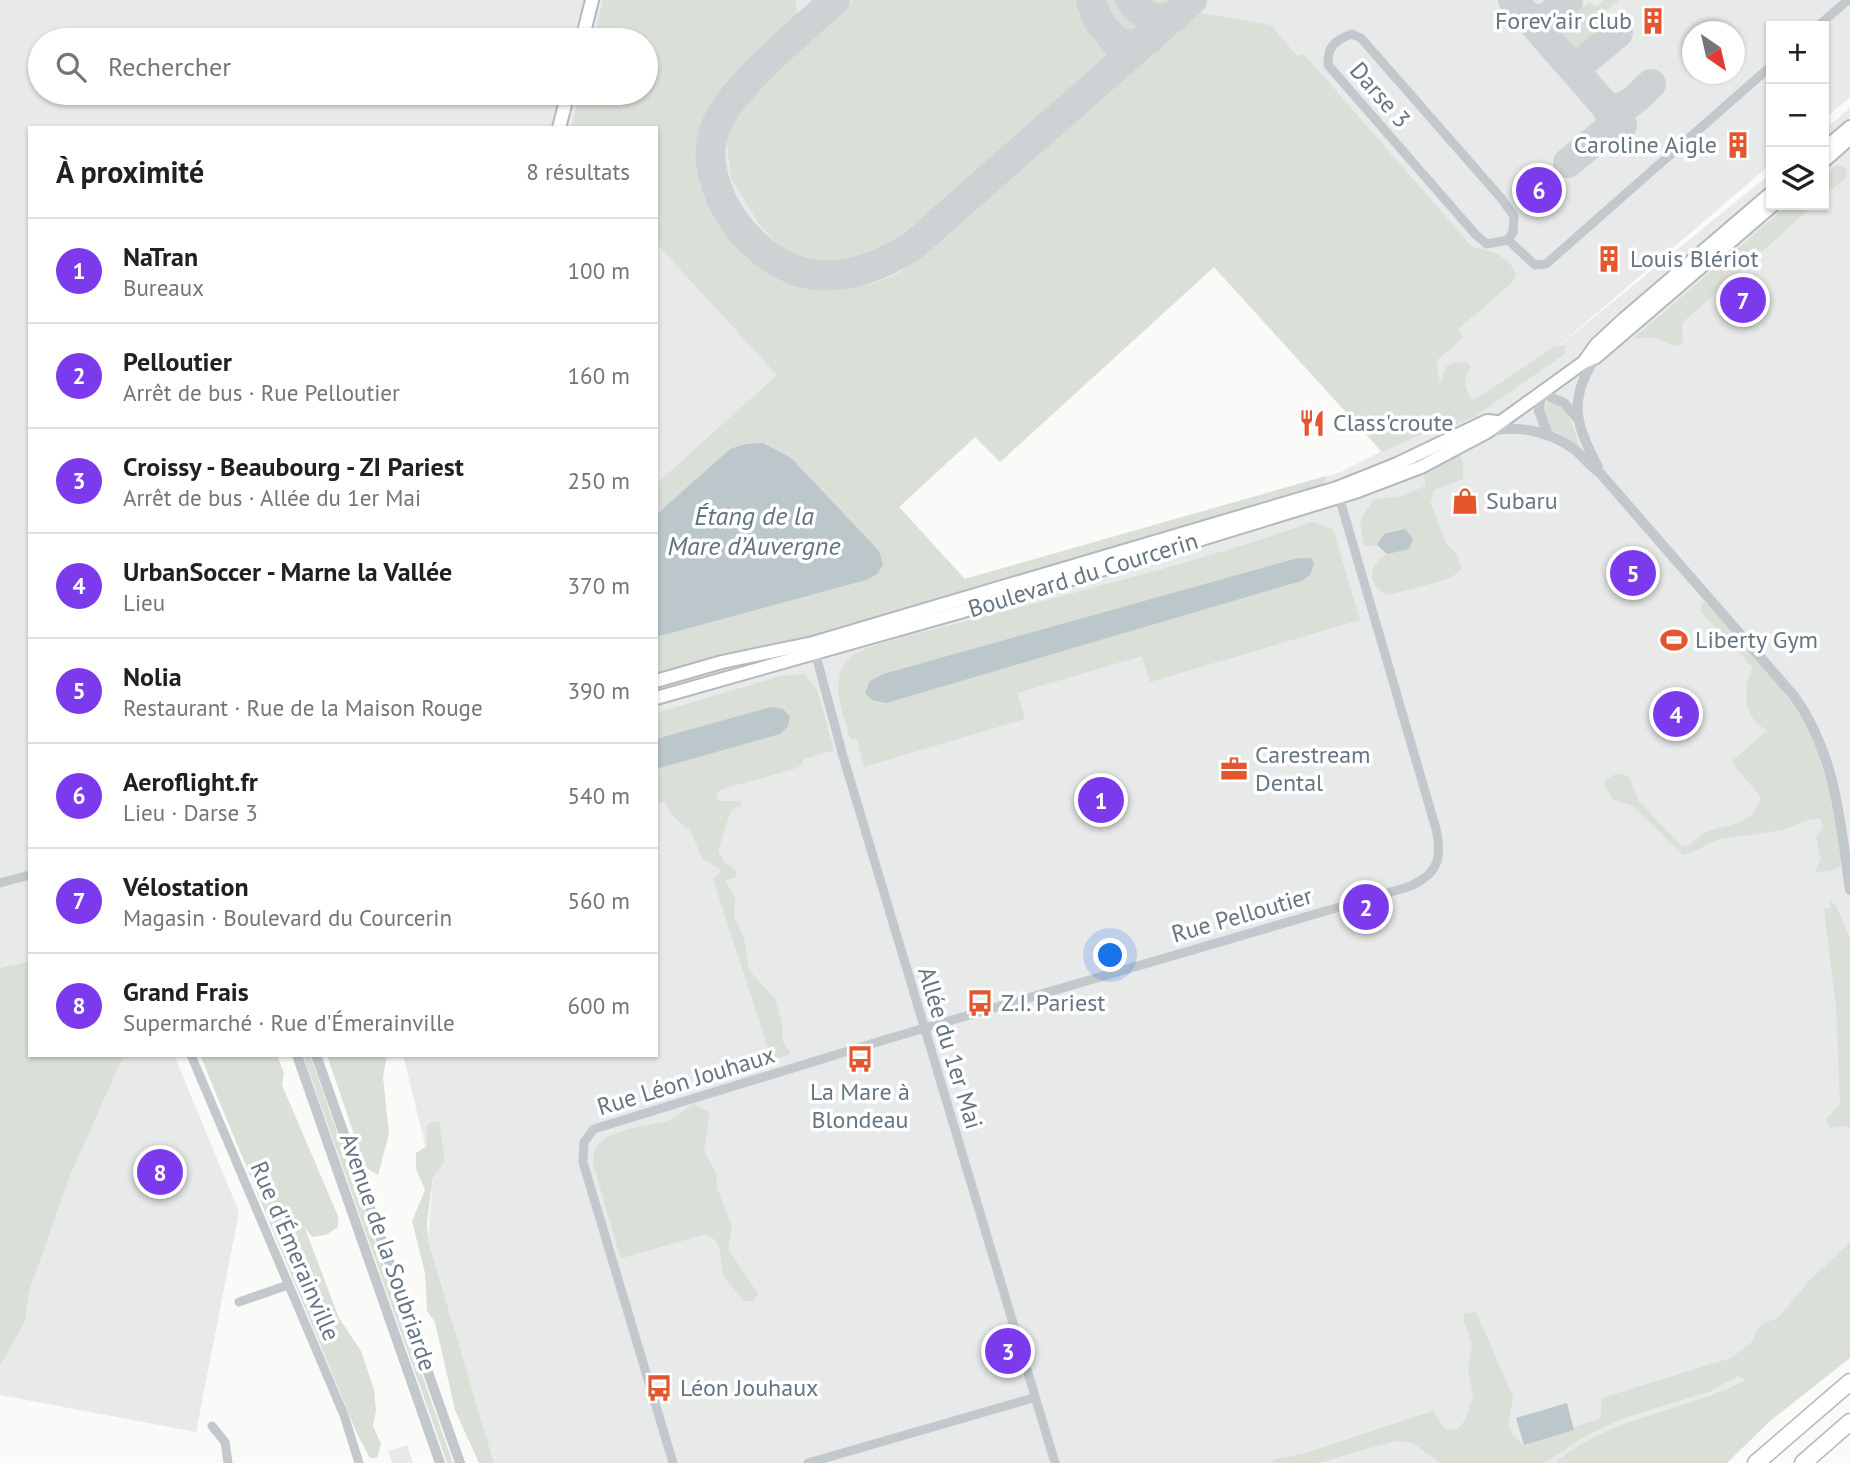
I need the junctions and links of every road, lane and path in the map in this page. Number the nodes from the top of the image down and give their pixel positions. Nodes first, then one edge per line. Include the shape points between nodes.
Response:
1 (592, 0) edge
2 (1848, 0) edge
3 (1824, 21) edge
4 (585, 28) edge
5 (1766, 70) edge
6 (565, 105) edge
7 (560, 126) edge
8 (1850, 130) edge
9 (1827, 147) edge
10 (1829, 155) edge
11 (1766, 197) edge
12 (1767, 210) edge
13 (1508, 240) junction
14 (1590, 360) junction
15 (1541, 393) junction
16 (1577, 418) junction
17 (1497, 422) junction
18 (1487, 432) junction
19 (1548, 435) junction
20 (1600, 473) junction
21 (1338, 493) junction
22 (815, 649) junction
23 (658, 680) edge
24 (658, 697) edge
25 (28, 876) edge
26 (0, 883) edge
27 (1850, 890) edge
28 (925, 1028) junction
29 (192, 1057) edge
30 (298, 1057) edge
31 (317, 1057) edge
32 (288, 1285) junction
33 (239, 1302) dead end
34 (1850, 1382) edge
35 (1033, 1398) junction
36 (1850, 1422) edge
37 (212, 1426) dead end
38 (229, 1463) edge
39 (359, 1463) edge
40 (440, 1463) edge
41 (460, 1463) edge
42 (673, 1463) edge
43 (808, 1463) edge
44 (1055, 1463) edge
45 (1756, 1463) edge
46 (1803, 1463) edge

1 - 4 main road
2 - 3 street
5 - 13 street via 1546,264 1535,265
6 - 7 main road
8 - 9 main road
8 - 10 main road
11 - 14 main road, Boulevard du Courcerin via 1624,318 1596,345
12 - 14 main road, Boulevard du Courcerin
13 - 13 street, Darse 3 via 1514,216 1361,38 1352,34 1332,44 1328,65 1476,234 1487,244
14 - 15 main road, Boulevard du Courcerin
14 - 16 street
15 - 16 street via 1564,403
15 - 17 main road, Boulevard du Courcerin
15 - 19 street via 1540,417
16 - 20 street via 1582,440
17 - 18 main road, Boulevard du Courcerin
17 - 21 main road, Boulevard du Courcerin via 1487,421
18 - 19 street via 1513,429
18 - 21 main road, Boulevard du Courcerin via 1421,467
19 - 20 street via 1572,447
20 - 27 street via 1794,696 1814,727 1831,771
21 - 22 main road, Boulevard du Courcerin
21 - 28 street, Rue Pelloutier via 1436,829 1440,853 1433,872 1408,887
22 - 23 main road, Boulevard du Courcerin via 722,662
22 - 24 main road, Boulevard du Courcerin
22 - 28 street, Allée du 1er Mai
25 - 26 street
28 - 35 street, Allée du 1er Mai
28 - 42 street, Rue Léon Jouhaux via 613,1121 586,1137 584,1170
29 - 32 street, Rue d'Émerainville
30 - 40 street, Avenue de la Soubriarde
31 - 41 street, Avenue de la Soubriarde
32 - 33 street
32 - 39 street, Rue d'Émerainville via 344,1415
34 - 45 highway
35 - 43 street
35 - 44 street, Allée du 1er Mai
36 - 46 highway
37 - 38 street via 225,1442

